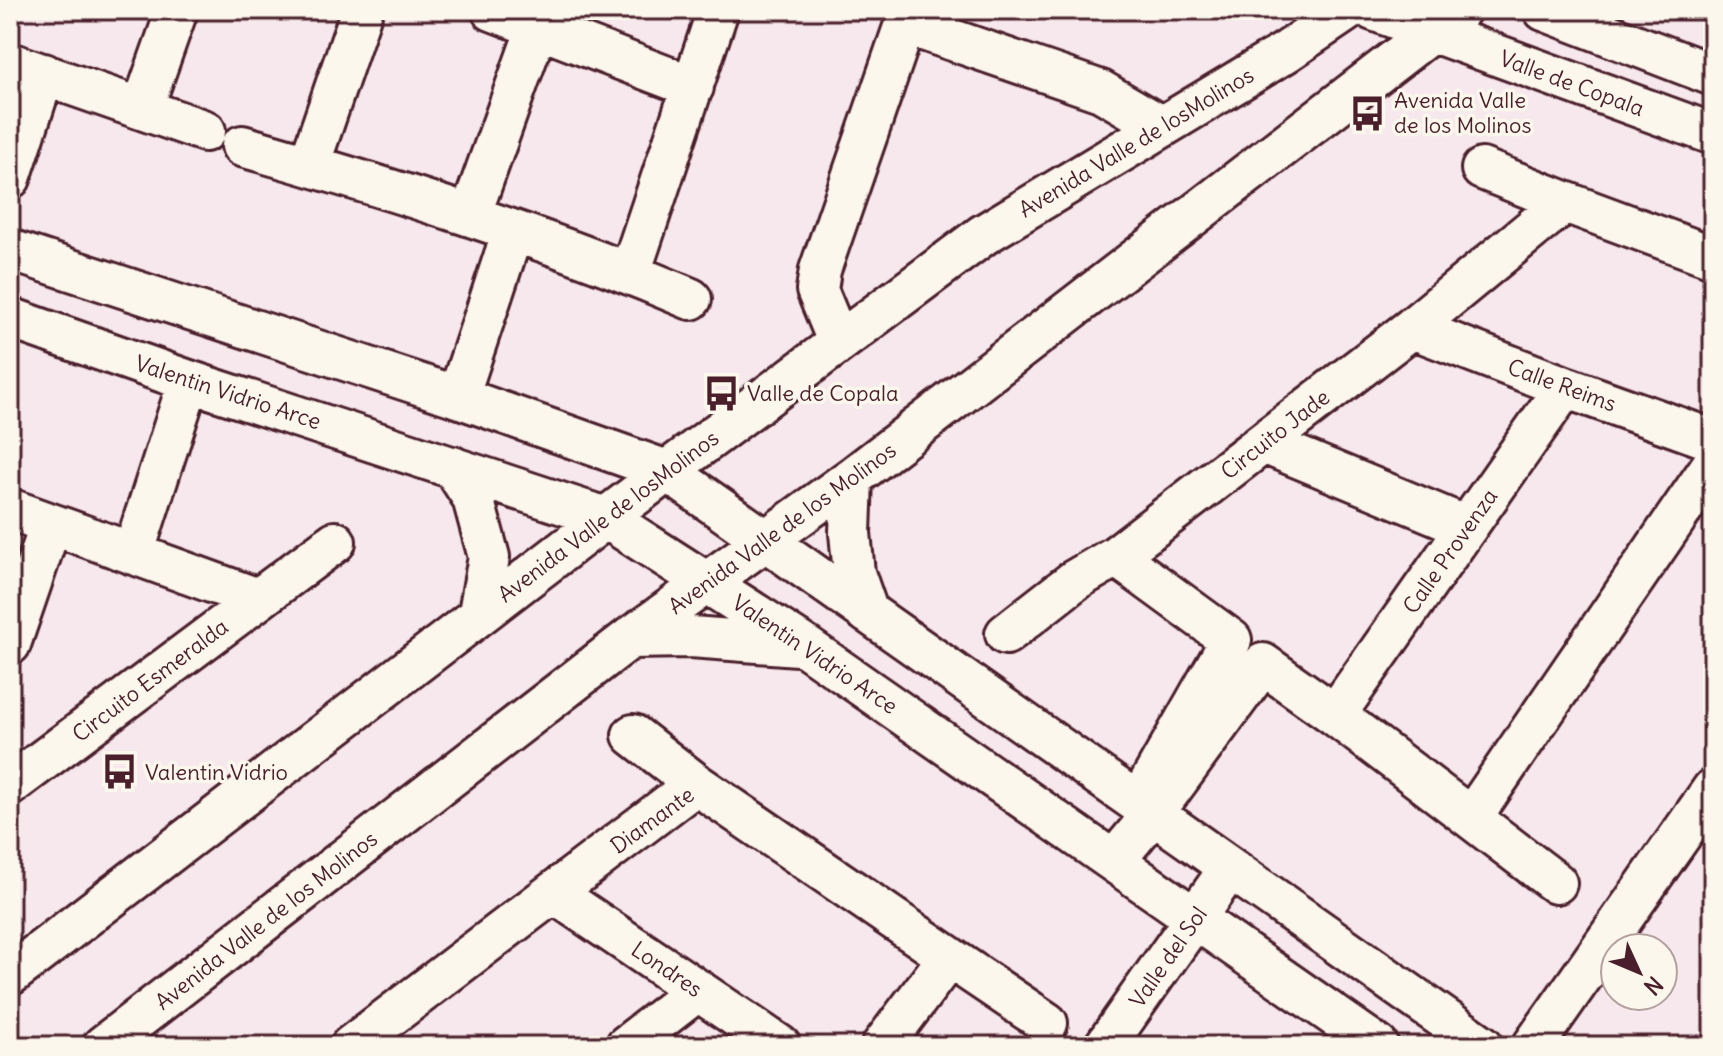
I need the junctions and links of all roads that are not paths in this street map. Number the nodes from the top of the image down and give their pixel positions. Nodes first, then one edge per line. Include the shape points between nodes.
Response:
1 (177, 10) edge
2 (362, 10) edge
3 (492, 10) edge
4 (718, 10) edge
5 (1348, 10) edge
6 (1373, 10) edge
7 (1544, 10) edge
8 (908, 17) edge
9 (1446, 21) edge
10 (537, 28) junction
11 (27, 68) edge
12 (1713, 75) edge
13 (693, 87) junction
14 (142, 109) junction
15 (1161, 126) junction
16 (205, 131) dead end
17 (1713, 134) edge
18 (242, 146) dead end
19 (309, 165) junction
20 (1482, 169) dead end
21 (10, 178) edge
22 (1565, 202) junction
23 (470, 216) junction
24 (513, 231) junction
25 (10, 250) edge
26 (1713, 257) edge
27 (630, 273) junction
28 (691, 299) dead end
29 (10, 318) edge
30 (1412, 328) junction
31 (838, 341) junction
32 (189, 381) junction
33 (1565, 387) junction
34 (458, 397) junction
35 (1713, 440) edge
36 (1264, 443) junction
37 (1713, 464) edge
38 (453, 467) junction
39 (667, 471) junction
40 (852, 478) junction
41 (10, 509) edge
42 (606, 518) junction
43 (51, 524) junction
44 (1467, 527) junction
45 (765, 539) junction
46 (335, 542) dead end
47 (133, 554) junction
48 (1116, 556) junction
49 (707, 582) junction
50 (258, 599) junction
51 (479, 613) junction
52 (868, 613) junction
53 (1006, 634) dead end
54 (630, 638) junction
55 (10, 644) edge
56 (805, 646) junction
57 (1335, 715) junction
58 (633, 735) dead end
59 (26, 756) edge
60 (696, 784) junction
61 (10, 785) edge
62 (1713, 789) edge
63 (1146, 808) junction
64 (1471, 818) junction
65 (1114, 861) junction
66 (1230, 868) junction
67 (1556, 883) dead end
68 (554, 893) junction
69 (1195, 919) junction
70 (949, 957) junction
71 (10, 975) edge
72 (698, 990) junction
73 (1047, 1023) dead end
74 (103, 1046) edge
75 (351, 1046) edge
76 (626, 1046) edge
77 (780, 1046) edge
78 (882, 1046) edge
79 (1105, 1046) edge
80 (1378, 1046) edge
81 (1483, 1046) edge
82 (1533, 1046) edge

1 - 14 street
2 - 19 street
3 - 10 street
4 - 13 street
5 - 15 street, Avenida Valle de losMolinos
6 - 9 street, Valle de Copala
7 - 12 street
8 - 15 street via 1101,91
8 - 31 street via 820,270 817,290
9 - 17 street, Valle de Copala
9 - 40 street, Avenida Valle de los Molinos
10 - 13 street
10 - 23 street
11 - 14 street
11 - 21 street
13 - 27 street
14 - 16 street
15 - 31 street, Avenida Valle de losMolinos via 983,235
18 - 19 street
19 - 23 street
20 - 22 street
22 - 26 street
22 - 30 street, Circuito Jade
23 - 24 street
24 - 27 street
24 - 34 street
25 - 34 street
27 - 28 street
29 - 32 street, Valentin Vidrio Arce
30 - 33 street, Calle Reims
30 - 36 street, Circuito Jade
31 - 39 street, Avenida Valle de losMolinos
32 - 38 street, Valentin Vidrio Arce
32 - 47 street
33 - 35 street, Calle Reims
33 - 44 street, Calle Provenza
34 - 39 street
36 - 44 street
36 - 48 street, Circuito Jade
37 - 64 street
38 - 42 street, Valentin Vidrio Arce
38 - 51 street via 473,498 489,557
39 - 42 street, Avenida Valle de losMolinos
39 - 45 street
40 - 45 street, Avenida Valle de los Molinos
40 - 52 street via 854,573
41 - 43 street, Circuito Esmeralda
42 - 49 street, Valentin Vidrio Arce
42 - 51 street, Avenida Valle de losMolinos
43 - 47 street, Circuito Esmeralda
43 - 55 street
44 - 57 street, Calle Provenza
45 - 49 street, Avenida Valle de los Molinos
45 - 52 street
46 - 50 street, Circuito Esmeralda
47 - 50 street, Circuito Esmeralda
48 - 53 street, Circuito Jade via 1075,580
48 - 63 street via 1231,640
49 - 54 street, Avenida Valle de los Molinos
49 - 56 street, Valentin Vidrio Arce
50 - 59 street, Circuito Esmeralda
51 - 71 street, Avenida Valle de losMolinos
52 - 63 street
54 - 56 street
54 - 74 street, Avenida Valle de los Molinos
56 - 65 street, Valentin Vidrio Arce
57 - 63 street via 1263,664
57 - 64 street
58 - 60 street
59 - 61 street, Circuito Esmeralda
60 - 68 street, Diamante
60 - 70 street, Diamante
62 - 82 street
63 - 65 street
63 - 66 street
64 - 67 street
65 - 69 street, Valentin Vidrio Arce
66 - 69 street, Valle del Sol
66 - 81 street
68 - 72 street, Londres
68 - 75 street, Diamante
69 - 79 street, Valle del Sol
69 - 80 street, Valentin Vidrio Arce
70 - 73 street, Diamante
70 - 78 street
72 - 76 street
72 - 77 street, Londres

